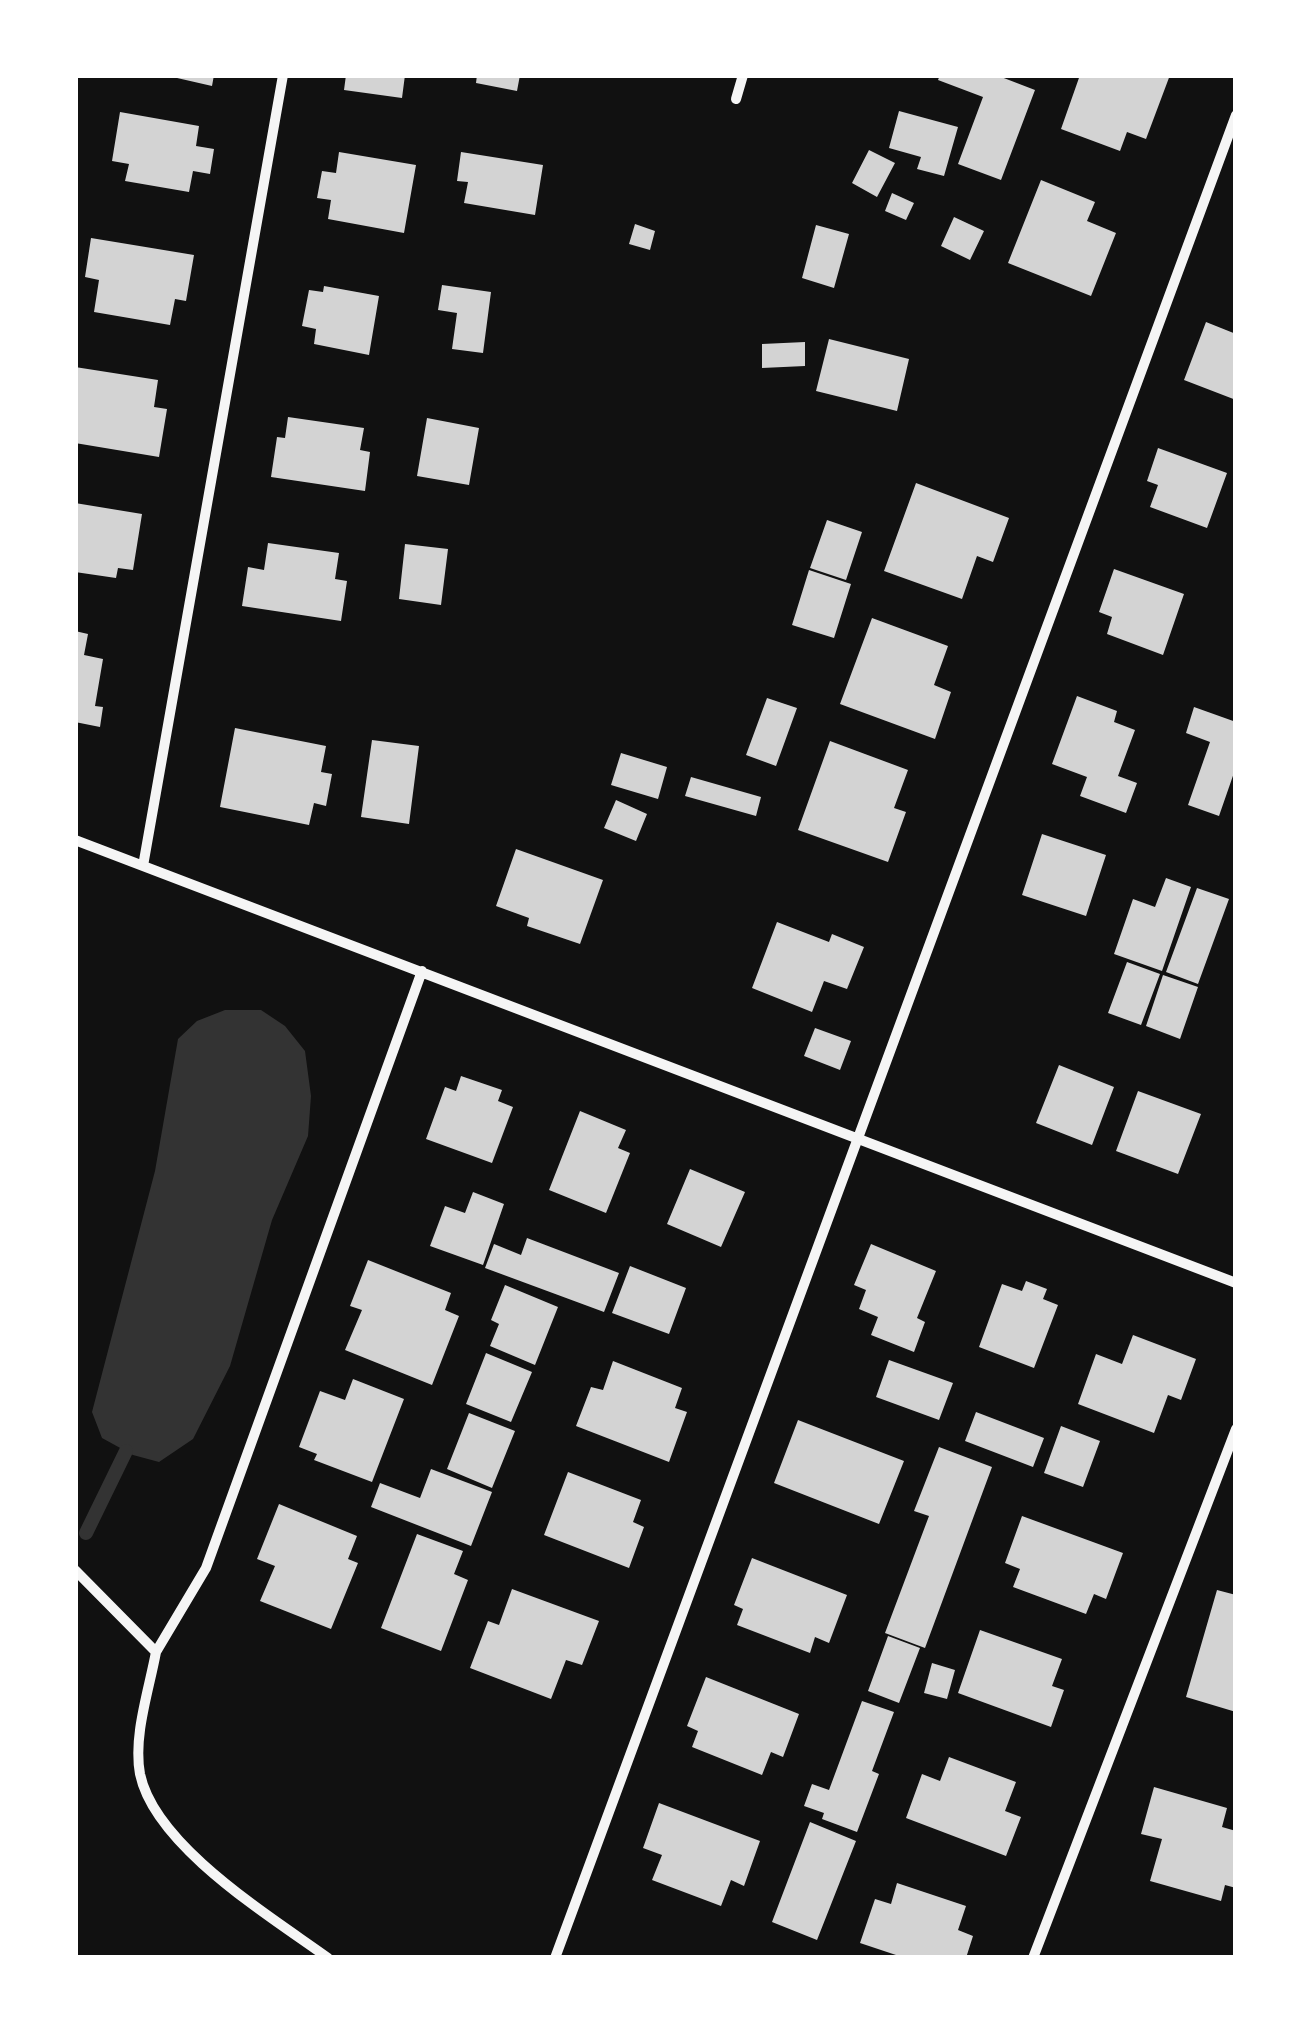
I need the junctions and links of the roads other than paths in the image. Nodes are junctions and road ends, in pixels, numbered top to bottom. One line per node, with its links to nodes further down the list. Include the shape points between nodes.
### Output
1 (283, 75): 6 (street)
2 (743, 75): 3 (street)
3 (736, 99)
4 (1236, 115): 8 (street)
5 (75, 840): 6 (street)
6 (143, 866): 7 (street)
7 (422, 971): 8 (street); 12 (street, via 206,1568)
8 (858, 1136): 9 (street); 14 (street)
9 (1236, 1283)
10 (1236, 1429): 15 (street)
11 (75, 1570): 12 (street)
12 (156, 1652): 13 (street, via 139,1770 150,1804 180,1841)
13 (328, 1958)
14 (555, 1958)
15 (1032, 1958)

